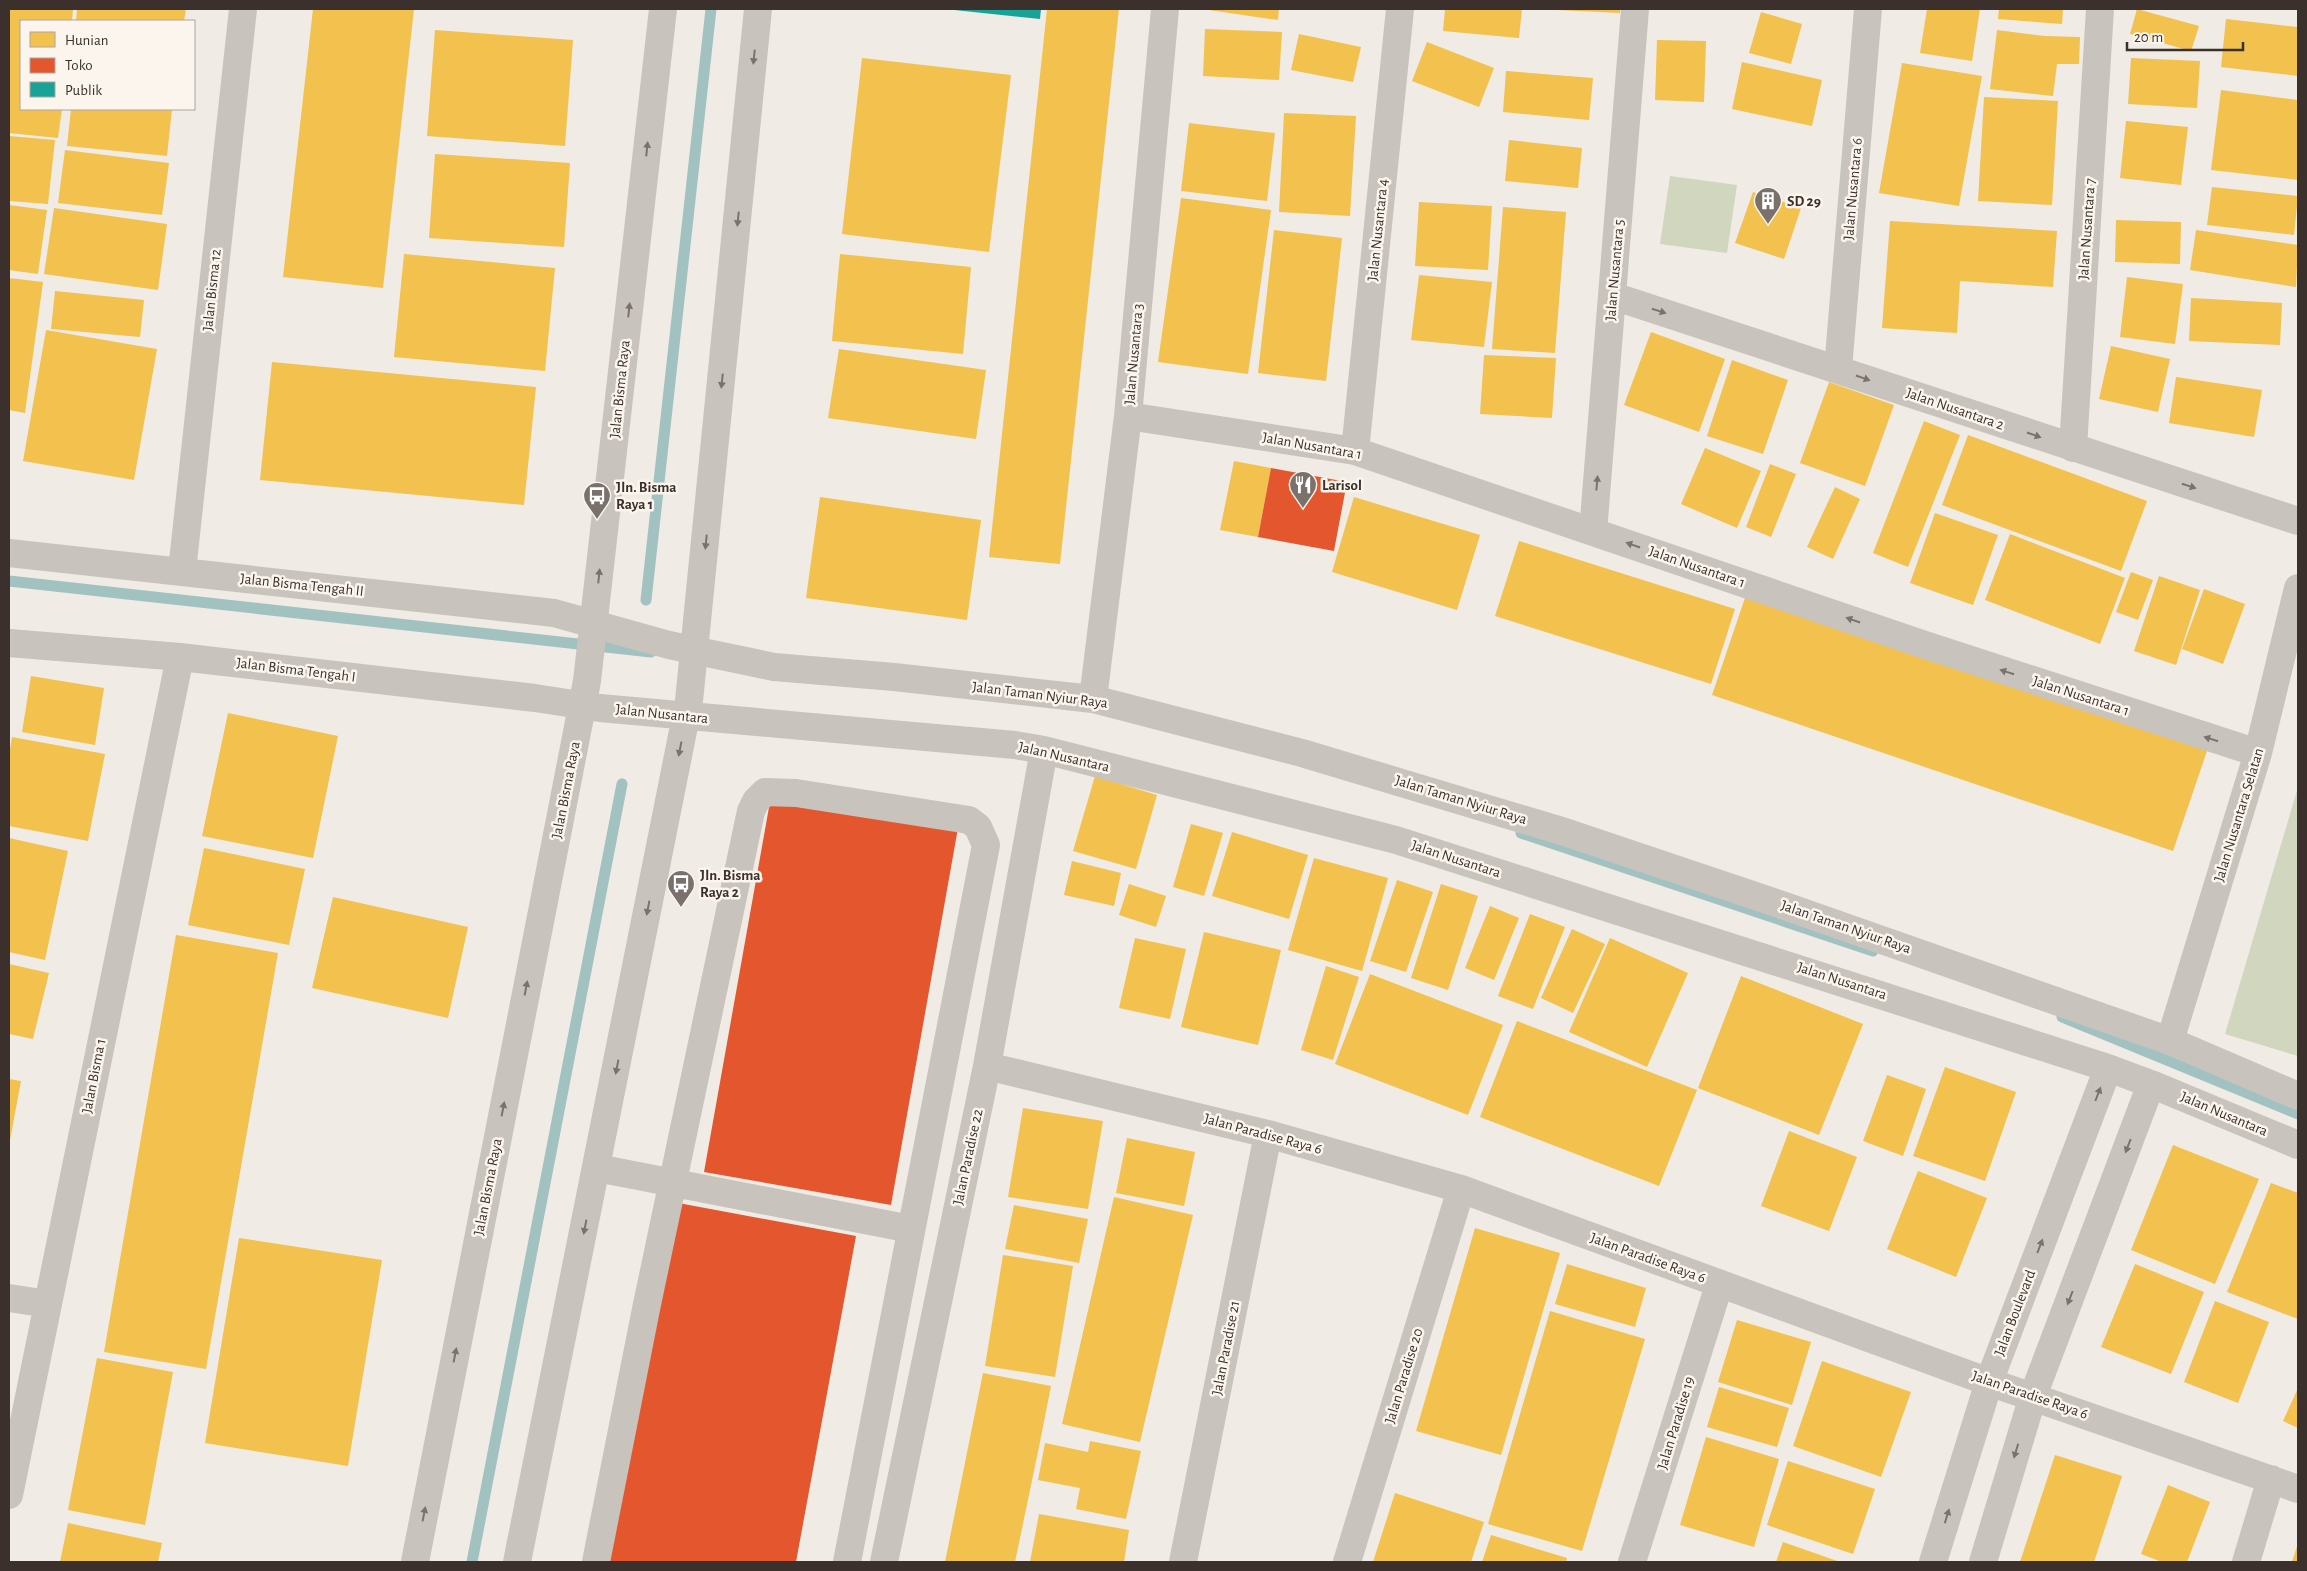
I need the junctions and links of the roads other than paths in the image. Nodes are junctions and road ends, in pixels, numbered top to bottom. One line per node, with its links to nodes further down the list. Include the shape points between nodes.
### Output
1 (243, 9): 17 (street, Jalan Bisma 12)
2 (663, 9): 19 (street, Jalan Bisma Raya, one-way to 2)
3 (758, 9): 21 (street, one-way to 21)
4 (1165, 9): 11 (street, Jalan Nusantara 3)
5 (1400, 9): 13 (street, Jalan Nusantara 4)
6 (1636, 9): 9 (street, Jalan Nusantara 5)
7 (1868, 9): 10 (street, Jalan Nusantara 6)
8 (2100, 9): 12 (street, Jalan Nusantara 7)
9 (1613, 296): 10 (street, Jalan Nusantara 2, one-way to 10); 15 (street, Jalan Nusantara 5, one-way to 9)
10 (1838, 369): 12 (street, Jalan Nusantara 2, one-way to 12)
11 (1128, 416): 13 (street, Jalan Nusantara 1); 24 (street, Jalan Nusantara 3)
12 (2073, 448): 14 (street, Jalan Nusantara 2, one-way to 14)
13 (1355, 451): 15 (street, Jalan Nusantara 1)
14 (2298, 521)
15 (1593, 532): 27 (street, Jalan Nusantara 1, one-way to 15, via 1925,645)
16 (9, 553): 17 (street, Jalan Bisma Tengah II)
17 (182, 571): 19 (street, Jalan Bisma Tengah II, via 554,613)
18 (2298, 588): 27 (street, Jalan Nusantara Selatan)
19 (592, 633): 21 (street, Jalan Taman Nyiur Raya); 23 (street, Jalan Bisma Raya)
20 (9, 643): 22 (street, Jalan Bisma Tengah I)
21 (695, 653): 24 (street, Jalan Taman Nyiur Raya, via 774,667); 25 (street)
22 (180, 657): 23 (street, Jalan Bisma Tengah I); 41 (street, Jalan Bisma 1)
23 (584, 693): 25 (street, Jalan Nusantara, via 670,712); 47 (street, Jalan Bisma Raya, one-way to 23)
24 (1093, 699): 28 (street, Jalan Taman Nyiur Raya, via 1302,753 1495,809 1772,901)
25 (688, 708): 26 (street, Jalan Nusantara); 35 (street, one-way to 35)
26 (1044, 750): 29 (street, Jalan Paradise 22); 30 (street, Jalan Nusantara, via 1396,840)
27 (2258, 753): 28 (street, Jalan Nusantara Selatan)
28 (2170, 1041): 32 (street, Jalan Taman Nyiur Raya)
29 (987, 1066): 33 (street, Jalan Paradise Raya 6); 51 (street, Jalan Paradise 22)
30 (2108, 1068): 31 (street, Jalan Nusantara); 42 (street, Jalan Boulevard, one-way to 30)
31 (2151, 1084): 34 (street, Jalan Nusantara); 43 (street, one-way to 43)
32 (2298, 1096)
33 (1268, 1134): 37 (street, Jalan Paradise Raya 6); 52 (street, Jalan Paradise 21)
34 (2298, 1145)
35 (596, 1168): 36 (street); 48 (street, one-way to 48)
36 (674, 1183): 38 (street); 38 (street, via 751,811 756,801 765,792 796,792 945,815 969,820 978,827 986,845); 49 (street)
37 (1461, 1189): 39 (street, Jalan Paradise Raya 6); 53 (street, Jalan Paradise 20)
38 (911, 1229): 50 (street)
39 (1720, 1285): 42 (street, Jalan Paradise Raya 6); 54 (street, Jalan Paradise 19)
40 (9, 1298): 41 (street)
41 (48, 1304): 46 (street, Jalan Bisma 1)
42 (1989, 1382): 43 (street, Jalan Paradise Raya 6); 55 (street, Jalan Boulevard, one-way to 42)
43 (2033, 1396): 44 (street, Jalan Paradise Raya 6); 56 (street, one-way to 56)
44 (2271, 1479): 45 (street, Jalan Paradise Raya 6); 57 (street)
45 (2298, 1489)
46 (9, 1494)
47 (415, 1562)
48 (517, 1562)
49 (596, 1562)
50 (847, 1562)
51 (884, 1562)
52 (1183, 1562)
53 (1347, 1562)
54 (1632, 1562)
55 (1933, 1562)
56 (1982, 1562)
57 (2246, 1562)

